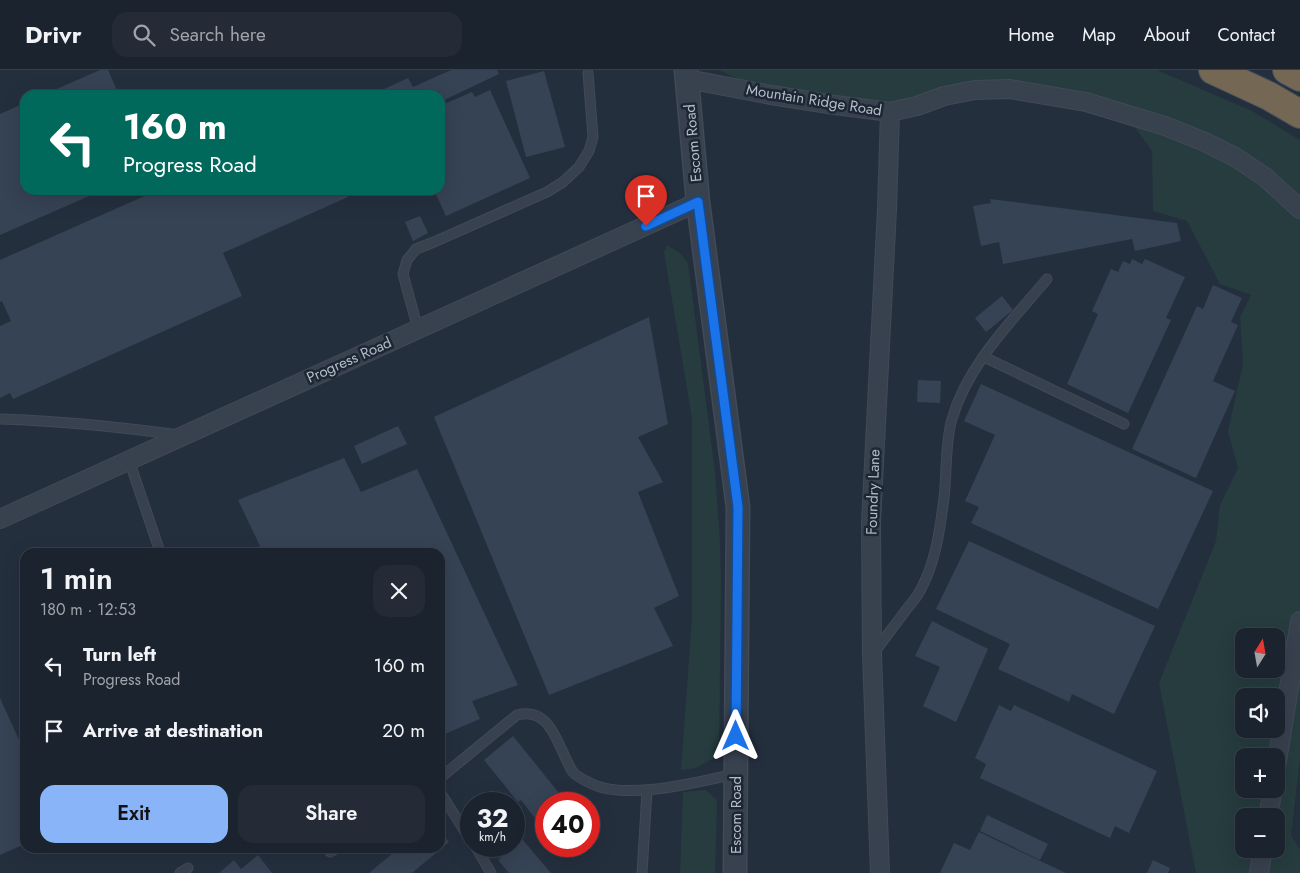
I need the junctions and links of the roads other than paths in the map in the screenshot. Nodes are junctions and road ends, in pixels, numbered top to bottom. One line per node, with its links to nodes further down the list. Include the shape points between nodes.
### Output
1 (1213, 70): 7 (highway)
2 (1286, 70): 5 (highway)
3 (588, 73): 11 (lane, via 593,137 579,167 547,192 416,249 408,260 403,274)
4 (686, 74): 6 (street, Mountain Ridge Road, via 771,95); 8 (street, Escom Road)
5 (1300, 77)
6 (890, 112): 9 (street, Mountain Ridge Road, via 975,90 1010,89 1086,102 1165,126 1235,157 1265,177); 20 (street, Foundry Lane, via 871,522)
7 (1300, 114)
8 (698, 202): 11 (street, Progress Road); 23 (street, Escom Road, via 738,507)
9 (1300, 209)
10 (1047, 279): 12 (lane)
11 (418, 329): 15 (street, Progress Road)
12 (984, 357): 14 (lane); 20 (lane, via 974,371 952,420 939,535 931,567 921,590)
13 (0, 419): 15 (lane, via 115,427)
14 (1124, 424)
15 (183, 436): 16 (street, Progress Road)
16 (129, 460): 17 (street, Progress Road); 18 (lane)
17 (0, 519)
18 (159, 548)
19 (1300, 620): 21 (street)
20 (872, 655): 32 (street, Foundry Lane)
21 (1279, 748)
22 (445, 774): 24 (lane, via 517,715 532,713 550,726 572,771 590,783 610,790)
23 (736, 774): 24 (lane); 31 (street, Escom Road)
24 (647, 791): 30 (lane)
25 (445, 800): 26 (lane)
26 (460, 824)
27 (481, 857): 29 (lane)
28 (1262, 858): 33 (street)
29 (492, 873)
30 (642, 873)
31 (735, 873)
32 (880, 873)
33 (1259, 873)

